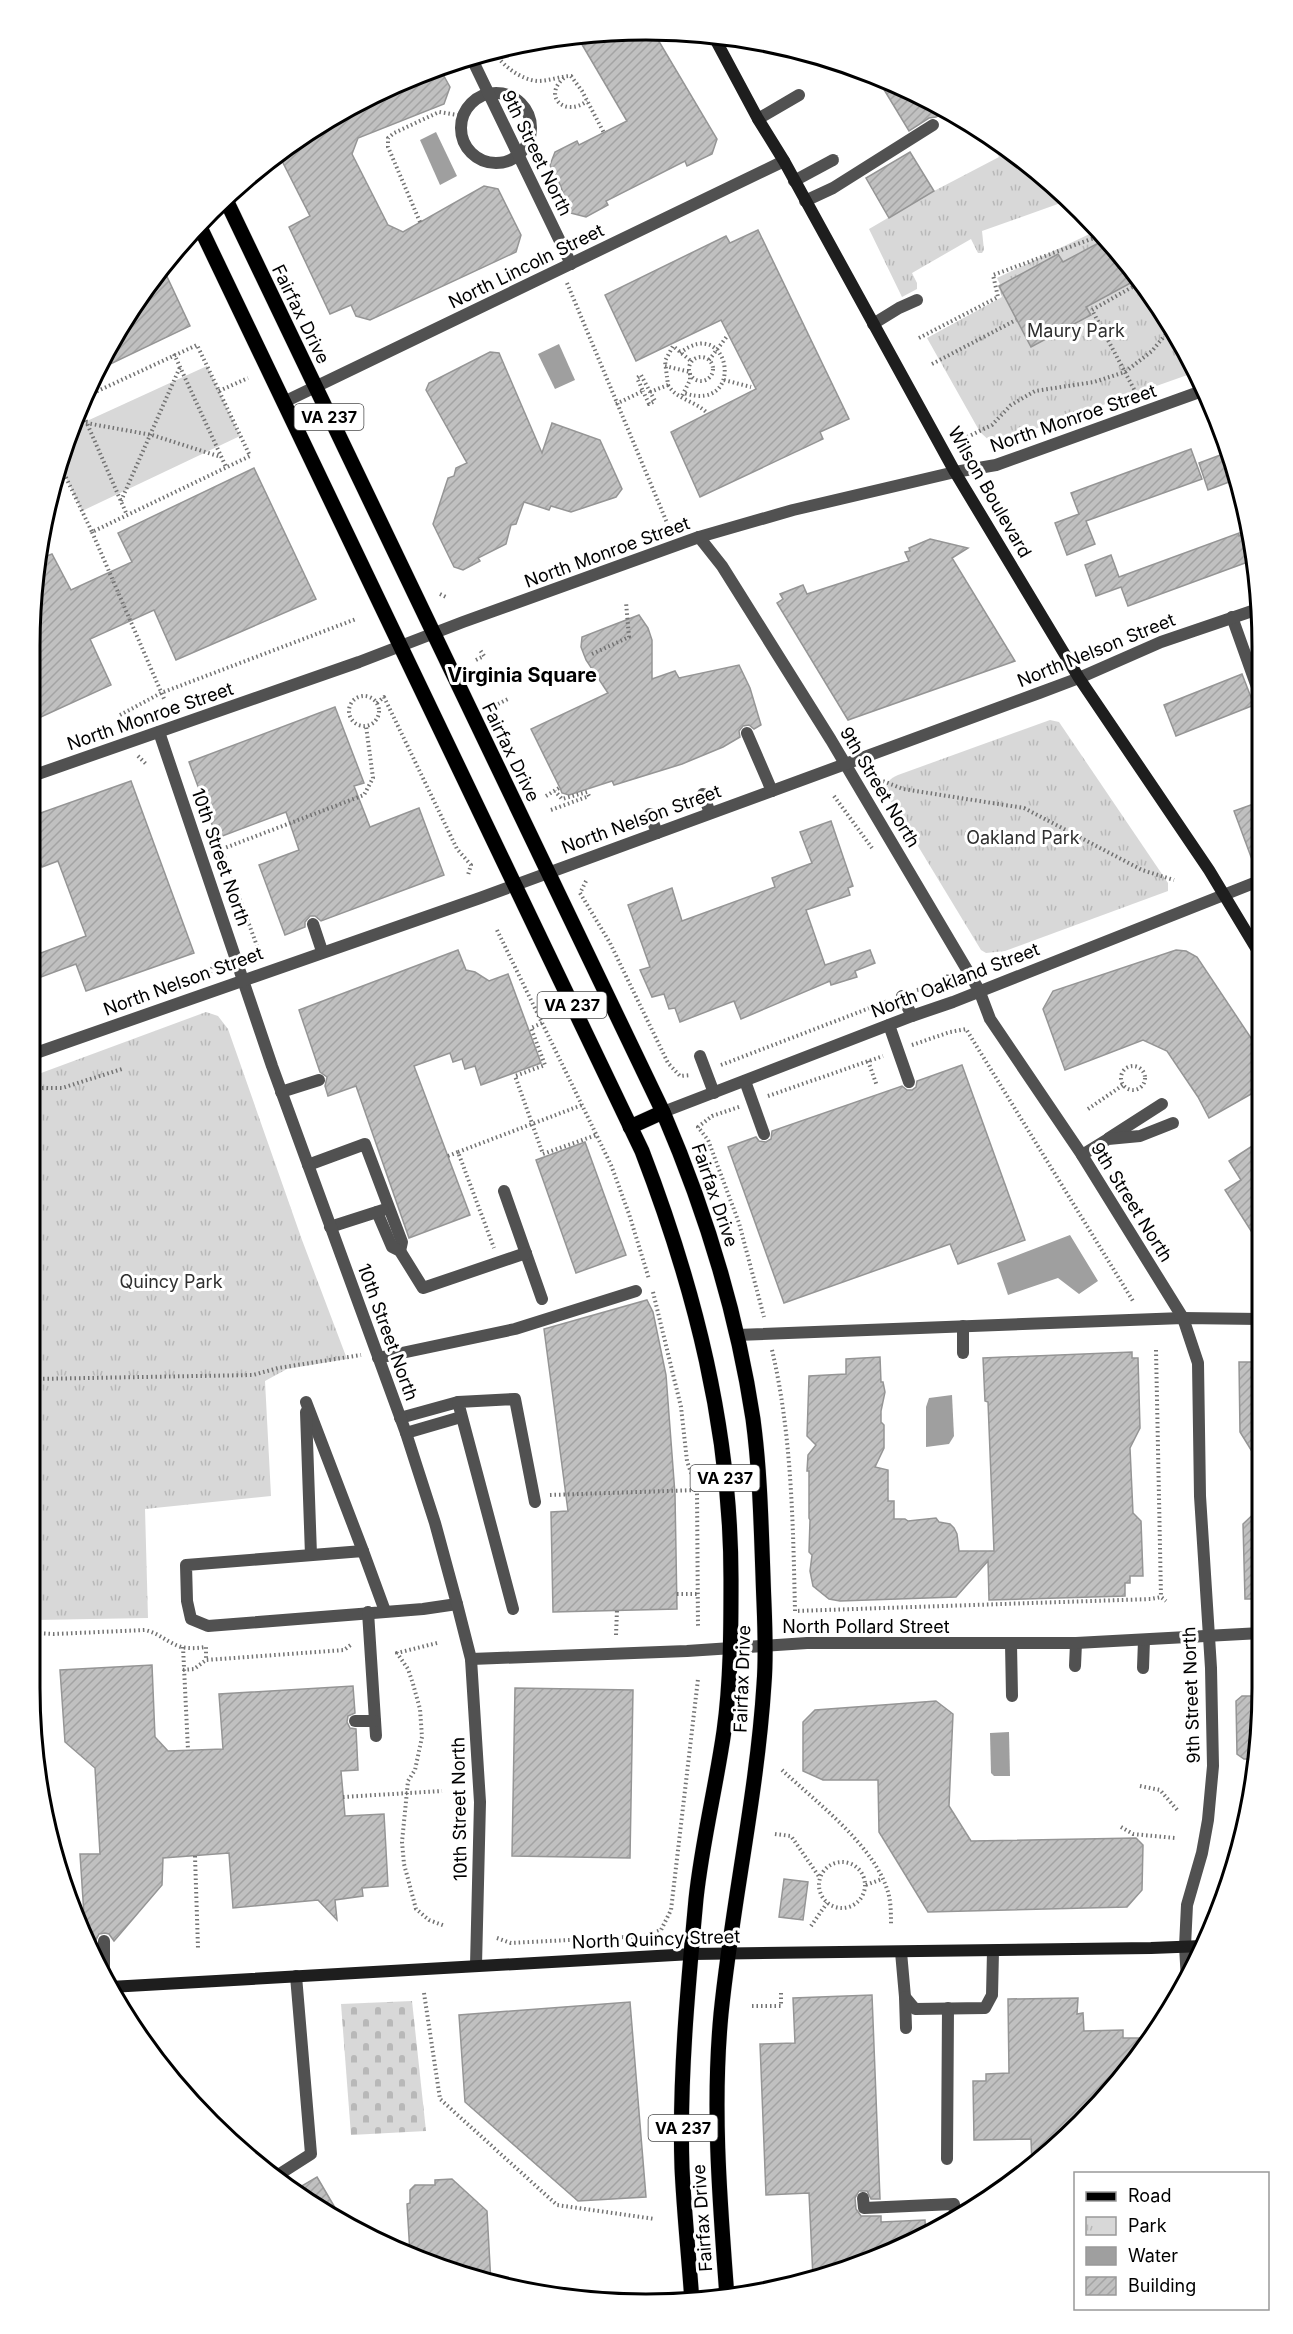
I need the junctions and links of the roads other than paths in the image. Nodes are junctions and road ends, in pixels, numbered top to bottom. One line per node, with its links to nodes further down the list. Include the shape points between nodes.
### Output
1 (718, 45): 5 (main road, Wilson Boulevard)
2 (475, 66): 3 (street, 9th Street North)
3 (489, 94): 7 (street, 9th Street North); 7 (street, via 512,97 526,110 531,128 526,147); 7 (street, via 475,100 463,116 462,137 472,155 491,164)
4 (799, 95): 5 (street)
5 (758, 119): 9 (main road, Wilson Boulevard)
6 (933, 125): 11 (street, via 833,188)
7 (519, 155): 14 (street, 9th Street North)
8 (833, 160): 10 (street)
9 (783, 161): 10 (main road, Wilson Boulevard); 14 (street, North Lincoln Street)
10 (794, 181): 11 (main road, Wilson Boulevard)
11 (805, 201): 16 (main road, Wilson Boulevard)
12 (229, 207): 17 (main road, Fairfax Drive / VA 237)
13 (203, 234): 19 (main road, Fairfax Drive / VA 237)
14 (571, 264): 17 (street, North Lincoln Street)
15 (917, 300): 16 (street)
16 (873, 324): 20 (main road, Wilson Boulevard)
17 (314, 386): 19 (street, North Lincoln Street); 24 (main road, Fairfax Drive / VA 237)
18 (1196, 393): 20 (street, North Monroe Street, via 996,465)
19 (284, 402): 25 (main road, Fairfax Drive / VA 237)
20 (956, 472): 21 (street, North Monroe Street, via 793,510); 27 (main road, Wilson Boulevard)
21 (699, 537): 24 (street, North Monroe Street); 30 (street, 9th Street North, via 722,566)
22 (1251, 611): 23 (street, North Nelson Street)
23 (1232, 617): 26 (street); 27 (street, North Nelson Street, via 1161,642)
24 (432, 633): 25 (street, North Monroe Street); 37 (main road, Fairfax Drive / VA 237)
25 (399, 646): 28 (street, North Monroe Street); 38 (main road, Fairfax Drive / VA 237)
26 (1252, 673)
27 (1079, 678): 30 (street, North Nelson Street); 40 (main road, Wilson Boulevard)
28 (159, 732): 31 (street, North Monroe Street); 44 (street, 10th Street North)
29 (747, 733): 32 (street)
30 (846, 764): 32 (street, North Nelson Street); 45 (street, 9th Street North)
31 (40, 773)
32 (772, 791): 34 (street, North Nelson Street)
33 (703, 794): 34 (street)
34 (710, 813): 36 (street, North Nelson Street)
35 (650, 814): 36 (street)
36 (657, 832): 37 (street, North Nelson Street)
37 (547, 871): 38 (street, North Nelson Street); 57 (main road, Fairfax Drive / VA 237)
38 (515, 883): 43 (street, North Nelson Street); 59 (main road, Fairfax Drive / VA 237)
39 (1252, 884): 40 (street, North Oakland Street)
40 (1223, 896): 42 (main road, Wilson Boulevard); 45 (street, North Oakland Street)
41 (313, 924): 43 (street)
42 (1252, 942)
43 (322, 951): 44 (street, North Nelson Street)
44 (243, 979): 49 (street, North Nelson Street); 54 (street, 10th Street North)
45 (979, 990): 47 (street, North Oakland Street); 62 (street, 9th Street North, via 990,1019)
46 (902, 996): 47 (street)
47 (912, 1016): 48 (street, North Oakland Street)
48 (889, 1025): 52 (street, North Oakland Street); 53 (street)
49 (40, 1052)
50 (700, 1056): 55 (street)
51 (319, 1080): 54 (street)
52 (745, 1081): 55 (street, North Oakland Street); 60 (street)
53 (909, 1082)
54 (281, 1092): 63 (street, 10th Street North)
55 (714, 1093): 57 (street, North Oakland Street)
56 (1162, 1104): 61 (street)
57 (663, 1112): 59 (main road); 73 (main road, Fairfax Drive / VA 237, via 715,1251)
58 (1173, 1122): 61 (street, via 1140,1136)
59 (630, 1127): 93 (main road, Fairfax Drive / VA 237, via 684,1272 714,1398 728,1500)
60 (764, 1134)
61 (1108, 1139): 62 (street)
62 (1082, 1155): 70 (street, 9th Street North)
63 (308, 1165): 65 (street, via 365,1144); 66 (street, 10th Street North)
64 (504, 1191): 67 (street)
65 (383, 1210): 66 (street); 67 (street, via 392,1247 400,1251 423,1288)
66 (330, 1227): 75 (street, 10th Street North)
67 (525, 1253): 69 (street)
68 (636, 1291): 75 (street, via 514,1329)
69 (542, 1299)
70 (1183, 1318): 71 (street); 72 (street); 88 (street, 9th Street North, via 1197,1363)
71 (1252, 1319)
72 (963, 1326): 73 (street); 74 (street)
73 (737, 1335): 91 (main road, Fairfax Drive / VA 237, via 753,1420)
74 (963, 1353)
75 (377, 1355): 78 (street, 10th Street North)
76 (458, 1402): 77 (street); 78 (street); 80 (street, via 515,1399)
77 (461, 1417): 79 (street); 84 (street)
78 (400, 1418): 79 (street, 10th Street North)
79 (405, 1434): 83 (street, 10th Street North)
80 (535, 1499)
81 (363, 1551): 82 (street); 82 (street, via 306,1402); 85 (street)
82 (311, 1555): 86 (street, via 186,1565 191,1618 208,1626)
83 (457, 1604): 85 (street); 94 (street, 10th Street North)
84 (513, 1609)
85 (385, 1611): 86 (street)
86 (368, 1612): 99 (street)
87 (1252, 1634): 88 (street, North Pollard Street)
88 (1208, 1636): 89 (street, North Pollard Street); 102 (street, 9th Street North, via 1213,1766 1204,1842 1187,1905)
89 (1144, 1640): 90 (street, North Pollard Street); 96 (street)
90 (1076, 1643): 92 (street, North Pollard Street); 95 (street)
91 (765, 1644): 92 (street, North Pollard Street); 93 (street, North Pollard Street); 107 (main road, Fairfax Drive / VA 237, via 760,1730)
92 (1011, 1644): 97 (street)
93 (730, 1647): 94 (street, North Pollard Street); 106 (main road, Fairfax Drive / VA 237, via 724,1730 704,1842)
94 (471, 1659): 110 (street, 10th Street North, via 480,1802)
95 (1076, 1666)
96 (1143, 1668)
97 (1012, 1696)
98 (355, 1721): 99 (street)
99 (375, 1721): 100 (street)
100 (376, 1736)
101 (104, 1941): 108 (street)
102 (1185, 1946): 103 (main road, North Quincy Street); 104 (main road, North Quincy Street); 109 (street, 9th Street North)
103 (1194, 1946)
104 (993, 1951): 105 (main road, North Quincy Street); 114 (street, via 992,1995 985,2008)
105 (901, 1952): 107 (main road, North Quincy Street); 113 (street)
106 (692, 1954): 107 (main road, North Quincy Street); 110 (main road, North Quincy Street); 121 (main road, Fairfax Drive / VA 237, via 682,2165)
107 (730, 1954): 120 (main road, Fairfax Drive / VA 237, via 721,2014 717,2110 717,2170)
108 (104, 1958)
109 (1186, 1963)
110 (477, 1965): 111 (main road, North Quincy Street)
111 (296, 1976): 112 (main road, North Quincy Street); 117 (street, via 311,2154)
112 (120, 1986)
113 (904, 1997): 114 (street, via 915,2009); 115 (street)
114 (948, 2008): 116 (street)
115 (906, 2028)
116 (947, 2159)
117 (283, 2172)
118 (864, 2198): 119 (street, via 864,2208 954,2204)
119 (955, 2209)
120 (727, 2288)
121 (691, 2291)

